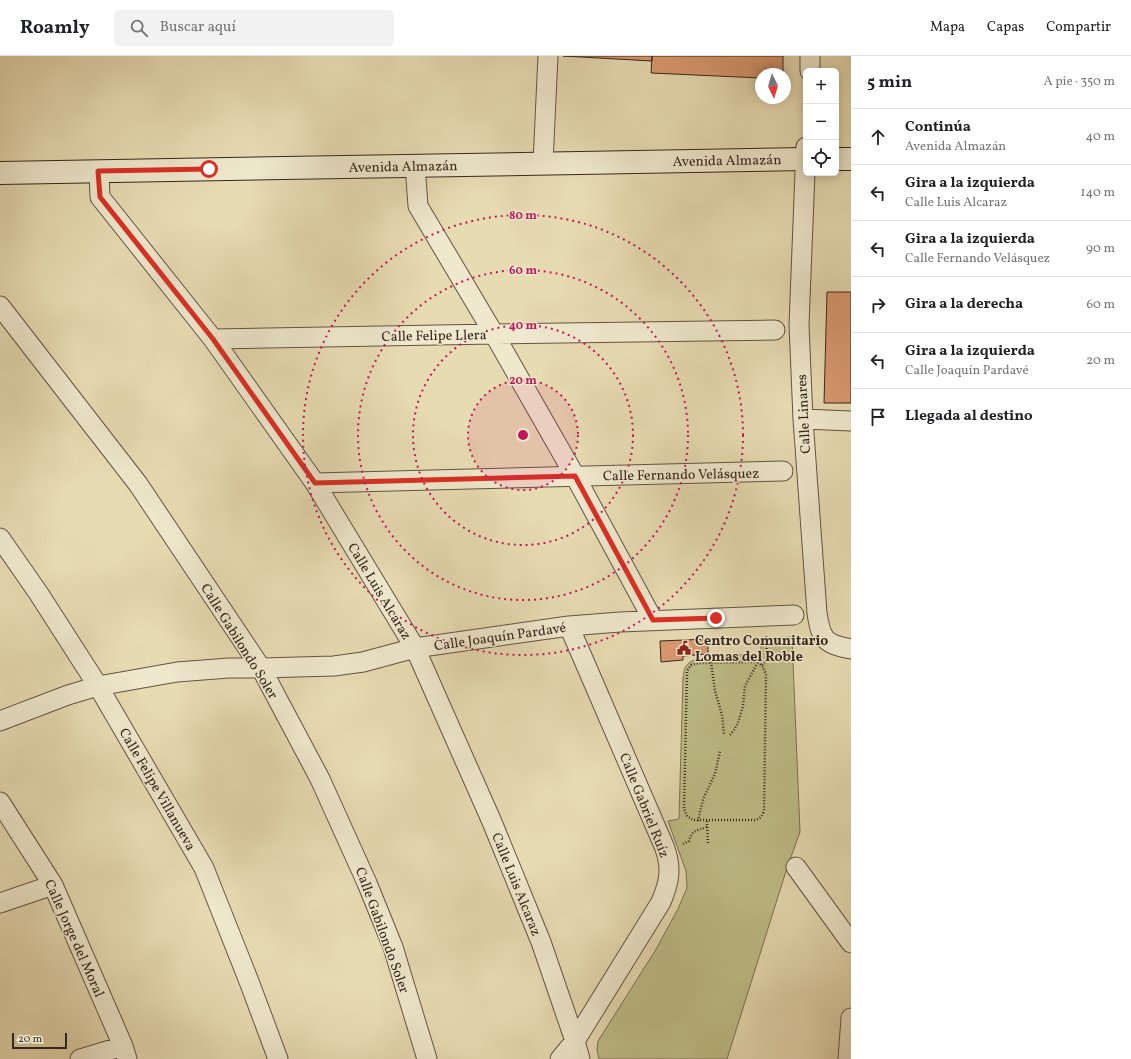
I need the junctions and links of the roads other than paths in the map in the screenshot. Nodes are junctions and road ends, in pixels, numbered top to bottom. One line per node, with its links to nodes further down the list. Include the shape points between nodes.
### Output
1 (548, 56): 7 (street)
2 (810, 56): 3 (street)
3 (810, 68)
4 (803, 155): 7 (main road, Avenida Almazán)
5 (839, 159): 6 (main road)
6 (851, 159)
7 (543, 163): 8 (main road, Avenida Almazán)
8 (415, 165): 9 (main road, Avenida Almazán); 14 (street, via 418,206)
9 (98, 171): 10 (main road, Avenida Almazán); 15 (street, Calle Luis Alcaraz, via 100,197)
10 (0, 172)
11 (805, 176): 16 (street, Calle Linares, via 799,325)
12 (0, 306): 27 (street, Calle Gabilondo Soler, via 138,484)
13 (775, 330): 14 (street, Calle Felipe Llera)
14 (494, 334): 15 (street, Calle Felipe Llera); 19 (street)
15 (213, 339): 20 (street, Calle Luis Alcaraz)
16 (803, 419): 17 (street); 26 (street, Calle Linares, via 818,621 823,637 828,642)
17 (851, 421)
18 (783, 471): 19 (street, Calle Fernando Velásquez)
19 (575, 476): 20 (street, Calle Fernando Velásquez); 23 (street)
20 (315, 483): 25 (street, Calle Luis Alcaraz)
21 (0, 538): 28 (street, Calle Felipe Villanueva)
22 (794, 615): 23 (street, Calle Joaquín Pardavé)
23 (653, 620): 24 (street, Calle Joaquín Pardavé)
24 (569, 626): 25 (street, Calle Joaquín Pardavé); 36 (street, Calle Gabriel Ruíz, via 669,857 667,888 661,902)
25 (415, 648): 27 (street, Calle Joaquín Pardavé, via 363,662 334,666); 36 (street, Calle Luis Alcaraz, via 492,822 541,942)
26 (851, 649)
27 (261, 668): 28 (street, Calle Joaquín Pardavé, via 177,672); 40 (street, Calle Gabilondo Soler, via 320,779 367,883 393,947)
28 (98, 686): 29 (street, Calle Joaquín Pardavé); 39 (street, Calle Felipe Villanueva, via 204,868)
29 (0, 721)
30 (0, 802): 32 (street, Calle Jorge del Moral)
31 (796, 867): 34 (street)
32 (53, 885): 33 (street); 37 (street, Calle Jorge del Moral)
33 (0, 903)
34 (851, 943)
35 (851, 1018): 42 (street)
36 (578, 1050): 41 (street, Calle Gabriel Ruíz)
37 (125, 1052): 38 (street)
38 (80, 1059)
39 (278, 1059)
40 (427, 1059)
41 (560, 1059)
42 (848, 1059)

